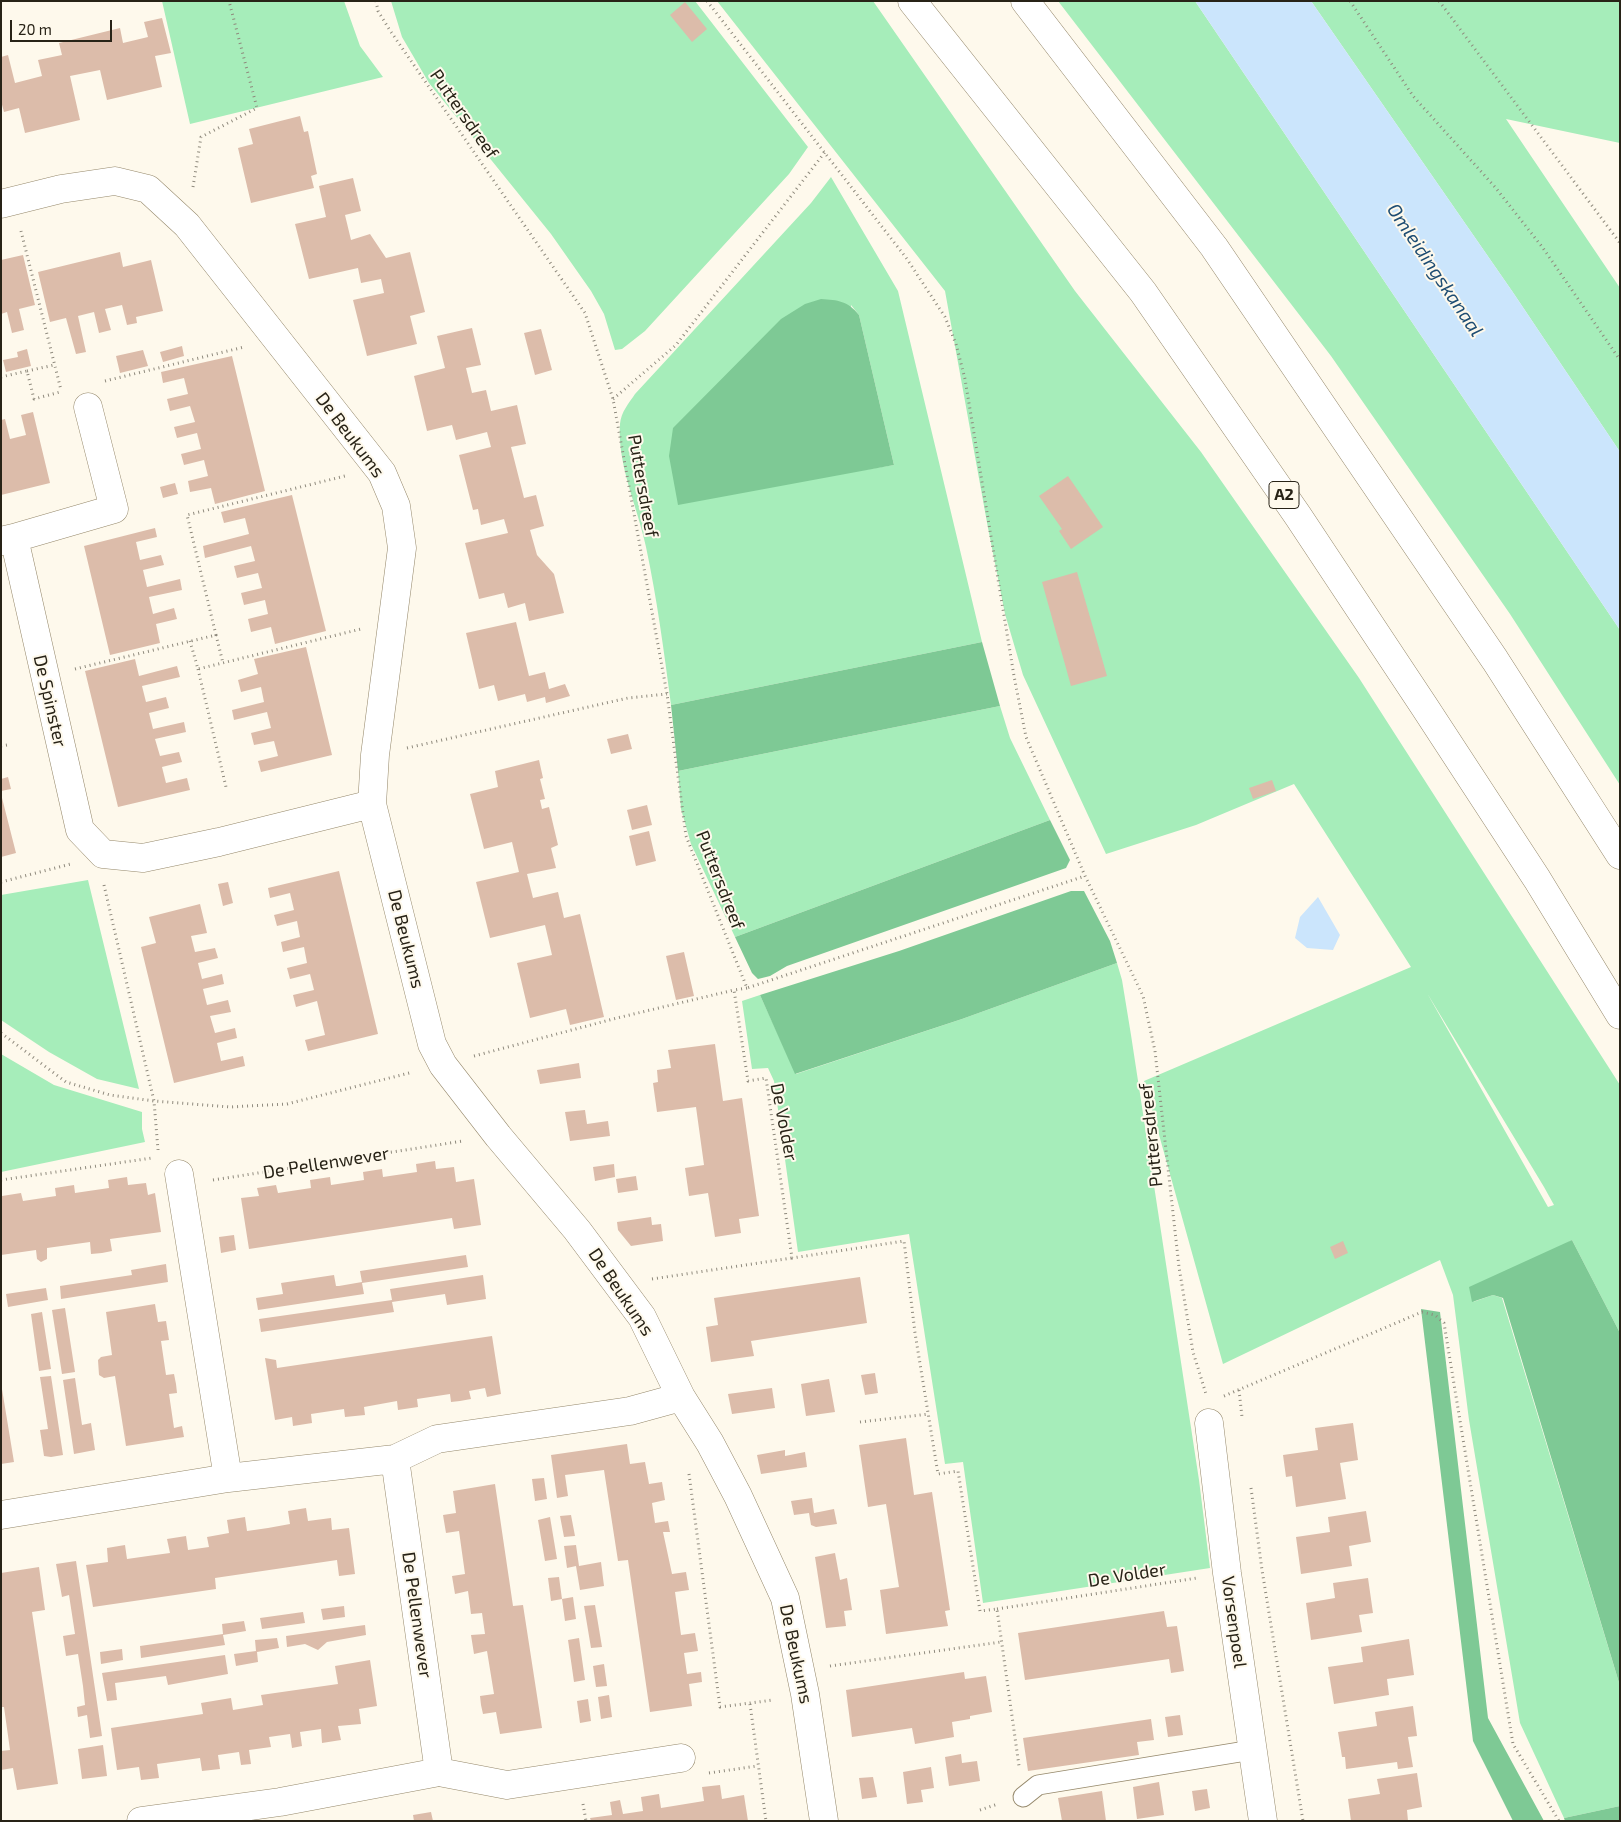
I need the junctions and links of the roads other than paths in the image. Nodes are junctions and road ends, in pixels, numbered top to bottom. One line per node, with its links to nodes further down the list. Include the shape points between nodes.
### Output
1 (912, 1): 8 (main road, A2, via 1149,300 1419,698)
2 (1025, 1): 7 (main road, via 1214,247 1495,660)
3 (7, 203): 6 (main road, De Beukums, via 61,189 114,181 148,189 187,225 379,468 396,506 402,548 375,755)
4 (78, 398): 5 (main road, De Spinster, via 114,509)
5 (8, 540): 6 (main road, De Spinster, via 45,676 80,830 103,854 142,858)
6 (372, 804): 10 (main road, De Beukums, via 432,1044 443,1065 498,1136 619,1284 642,1317)
7 (1620, 855)
8 (1620, 1015)
9 (179, 1174): 13 (main road)
10 (682, 1397): 12 (main road, via 630,1412 437,1439); 21 (main road, De Beukums, via 738,1496 785,1598)
11 (1211, 1408): 15 (main road, Vorsenpoel, via 1227,1573)
12 (395, 1459): 13 (main road); 17 (main road, De Pellenwever)
13 (228, 1478): 14 (main road)
14 (1, 1515)
15 (1252, 1750): 18 (lane, via 1038,1785); 22 (main road, Vorsenpoel)
16 (681, 1758): 17 (main road, via 507,1785)
17 (439, 1772): 19 (main road)
18 (1023, 1796)
19 (281, 1811): 20 (main road)
20 (142, 1821)
21 (824, 1821)
22 (1262, 1821)

